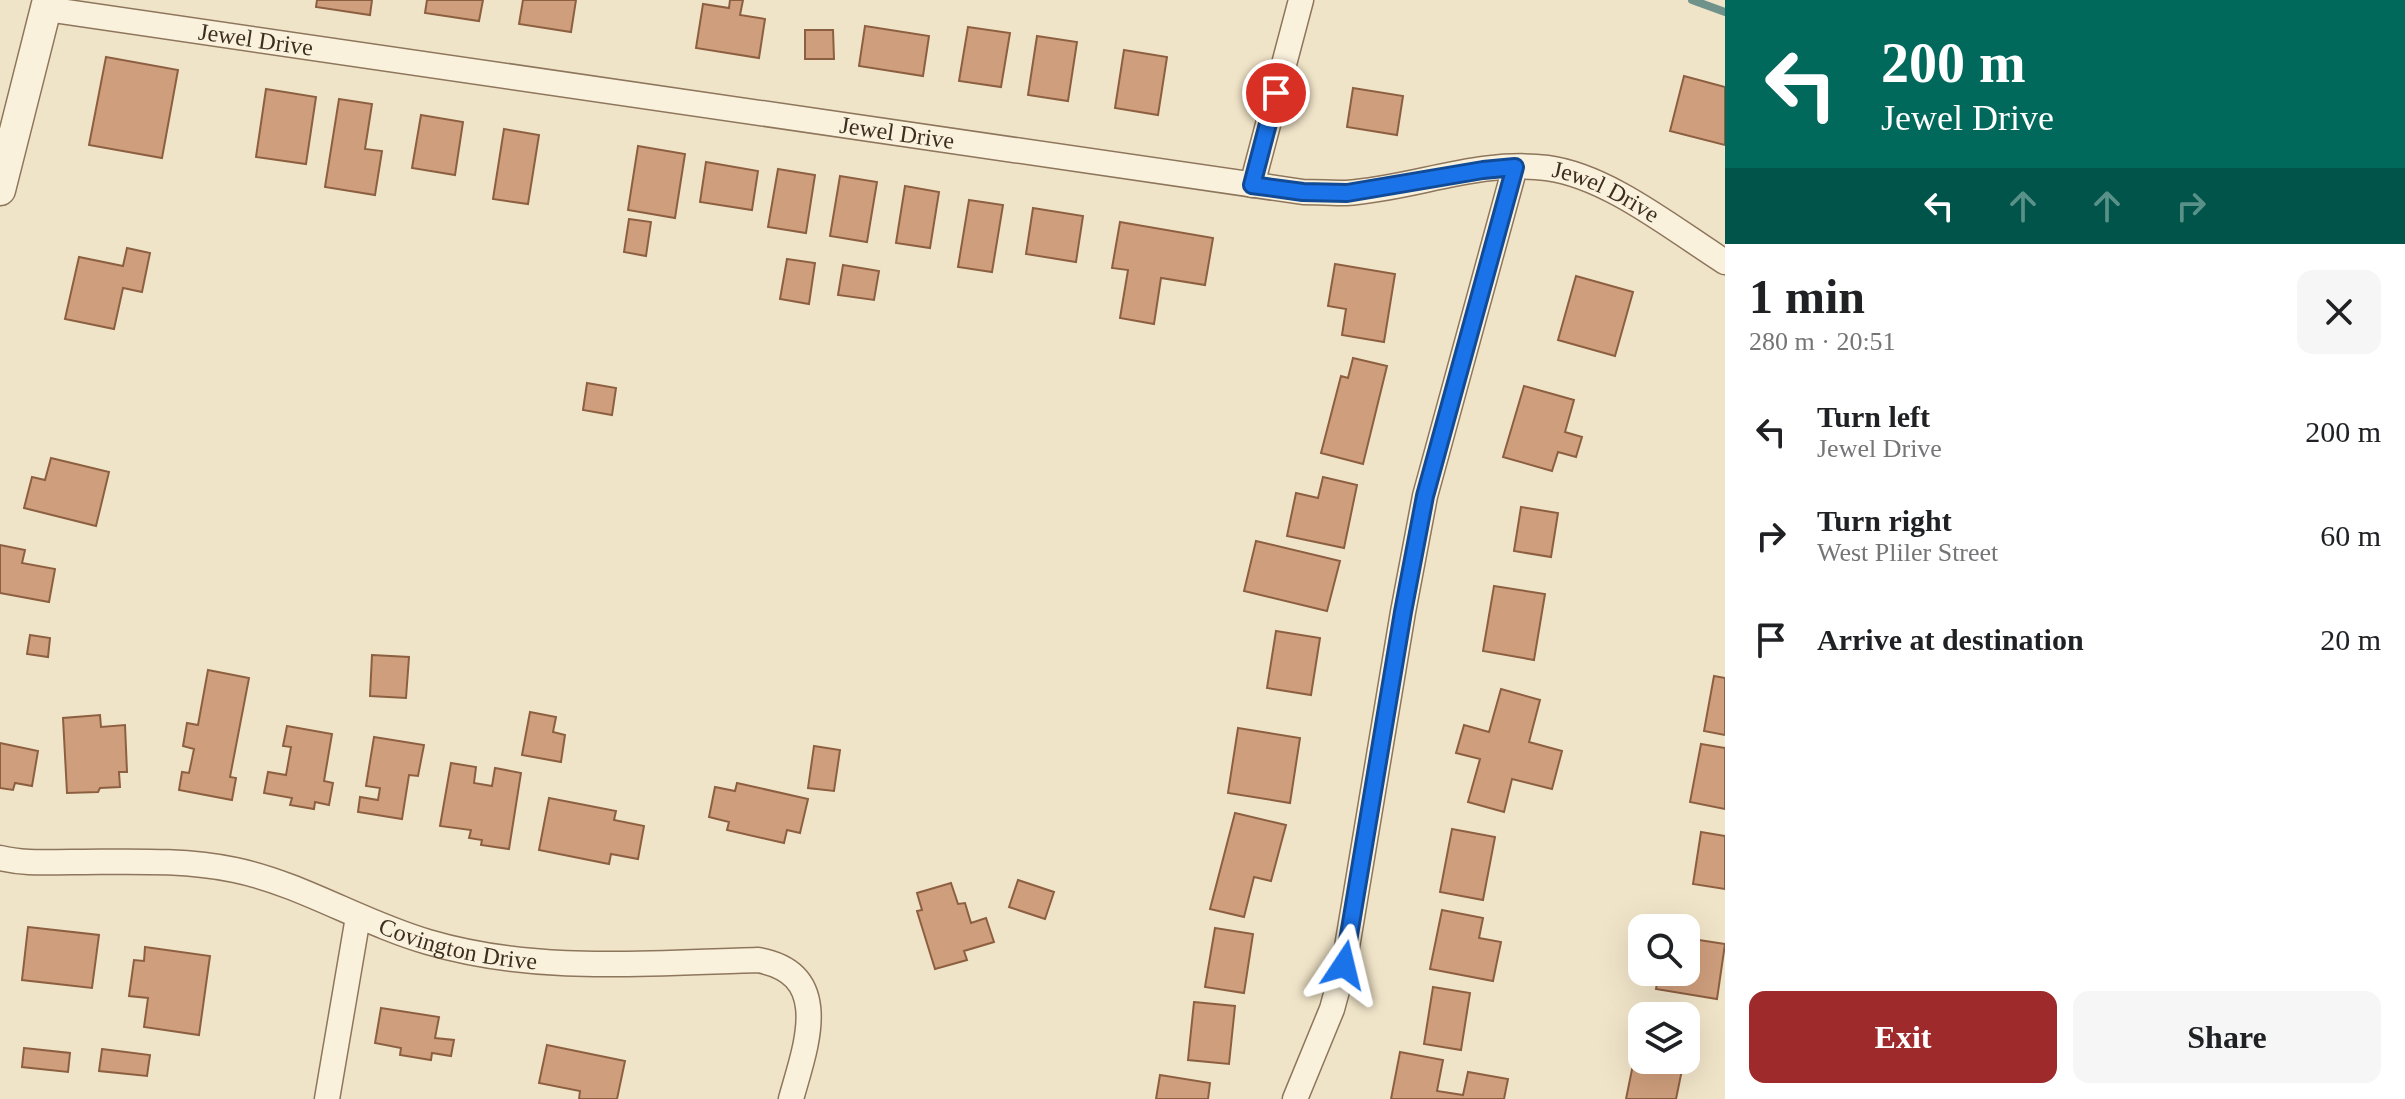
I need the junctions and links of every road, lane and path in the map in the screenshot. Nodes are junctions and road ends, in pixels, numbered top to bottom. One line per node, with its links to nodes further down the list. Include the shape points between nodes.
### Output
1 (1301, 0): 4 (street)
2 (47, 4): 4 (street, Jewel Drive); 5 (street)
3 (1515, 167): 4 (street, Jewel Drive, via 1347,193); 6 (street, Jewel Drive, via 1548,168 1587,179); 11 (street, via 1425,496 1344,965)
4 (1252, 185)
5 (0, 190)
6 (1725, 262)
7 (0, 858): 8 (street, Covington Drive, via 178,863 234,870 289,886)
8 (358, 917): 9 (street); 10 (street, Covington Drive, via 428,942 531,962 774,963 800,985 810,1014)
9 (327, 1099)
10 (791, 1099)
11 (1295, 1099)

